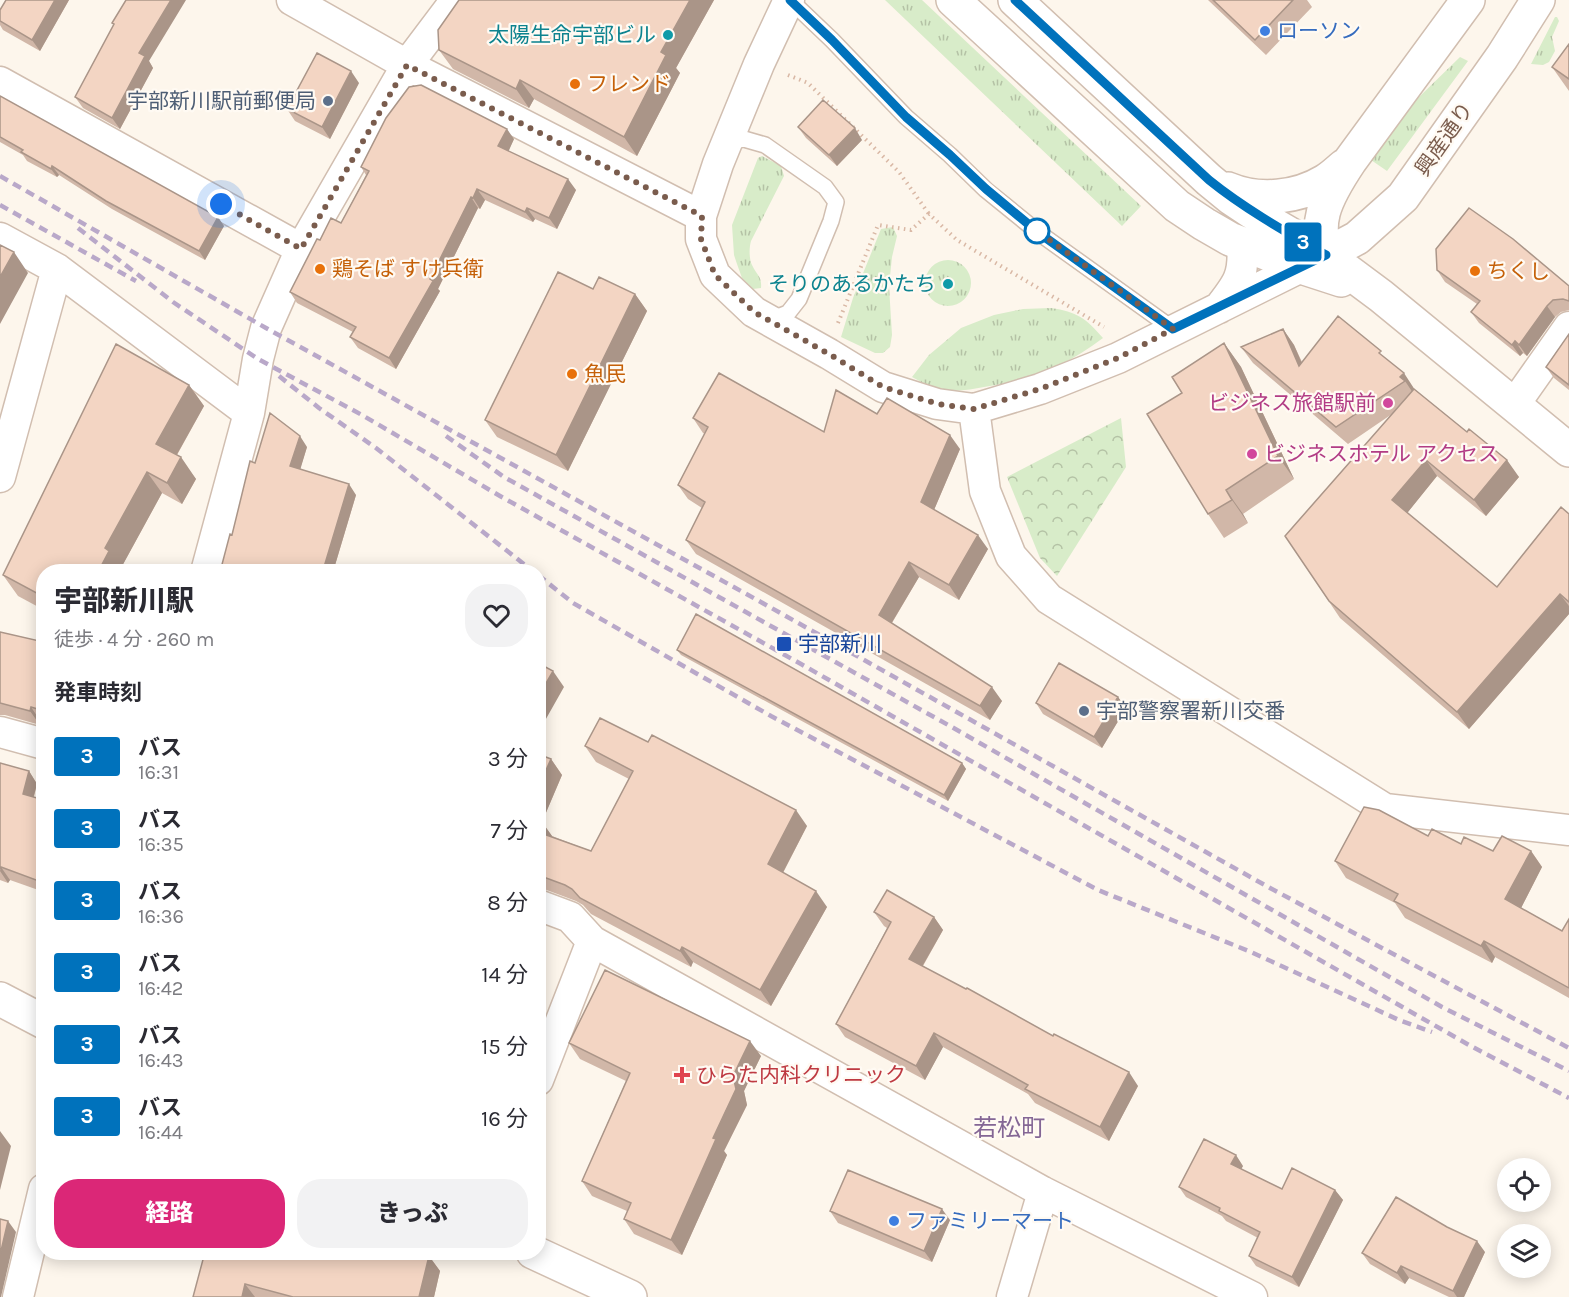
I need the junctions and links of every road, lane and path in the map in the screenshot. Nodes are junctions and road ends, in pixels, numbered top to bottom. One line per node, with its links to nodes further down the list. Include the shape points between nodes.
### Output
1 (292, 0): 8 (street)
2 (456, 0): 8 (street)
3 (789, 0): 11 (street); 28 (lane, via 906,117 986,189 1039,233)
4 (953, 0): 18 (street, via 1177,206)
5 (1015, 0): 13 (street)
6 (1468, 0): 12 (street)
7 (1538, 0): 14 (street, 興産通り)
8 (407, 65): 16 (street); 19 (street)
9 (778, 71): 15 (path, via 808,83 899,172)
10 (0, 82): 19 (street)
11 (727, 142): 16 (street); 24 (lane, via 744,139 765,145 825,187 836,201 799,299 788,313)
12 (1350, 160): 13 (street, via 1328,180 1283,195 1237,192); 20 (street, via 1328,199)
13 (1206, 178): 18 (street, via 1227,205); 20 (street)
14 (1403, 197): 20 (street, 興産通り, via 1357,238); 22 (street, via 1384,225 1374,251 1374,279)
15 (929, 214): 25 (path, via 911,230 878,225); 27 (path, via 957,240)
16 (702, 216): 24 (street, via 701,239 715,275 754,312)
17 (0, 238): 21 (street)
18 (1242, 243): 20 (street); 23 (street, via 1242,270)
19 (301, 249): 31 (street, via 266,328)
20 (1313, 261): 22 (street); 22 (street, via 1345,281); 23 (street)
21 (57, 269): 31 (street); 33 (street)
22 (1382, 296): 29 (street)
23 (1219, 308): 28 (street)
24 (770, 320): 30 (street, via 883,387 938,404)
25 (836, 327)
26 (1569, 327): 29 (street)
27 (1108, 329)
28 (1173, 329): 30 (street, via 1118,358 1040,389)
29 (1514, 405): 32 (street)
30 (974, 409): 37 (street, via 985,491 1011,556 1049,599 1385,809)
31 (249, 413): 34 (street)
32 (1569, 450)
33 (0, 477)
34 (208, 564)
35 (0, 732): 36 (street)
36 (36, 742)
37 (1569, 830)
38 (546, 908): 39 (street, via 570,917)
39 (592, 941): 42 (street); 43 (street)
40 (0, 999): 41 (street)
41 (36, 1018)
42 (546, 1059)
43 (1043, 1191): 48 (street); 49 (street)
44 (36, 1222): 46 (street)
45 (546, 1258): 47 (street)
46 (18, 1297)
47 (630, 1297)
48 (1012, 1297)
49 (1252, 1297)

